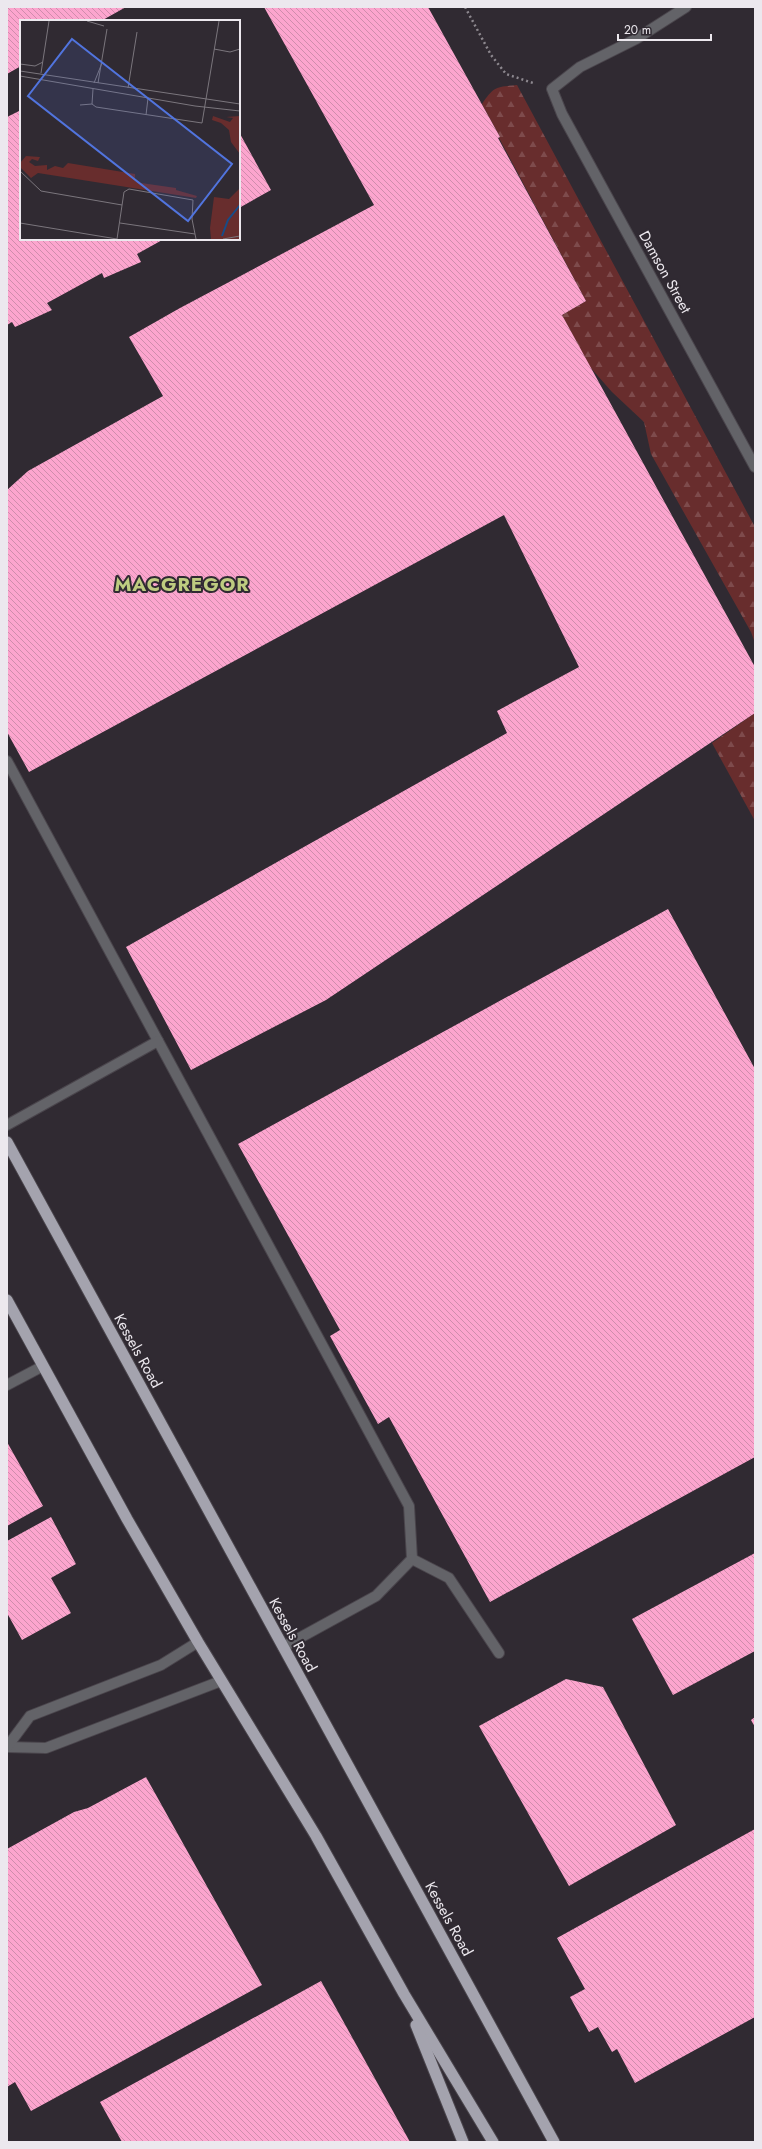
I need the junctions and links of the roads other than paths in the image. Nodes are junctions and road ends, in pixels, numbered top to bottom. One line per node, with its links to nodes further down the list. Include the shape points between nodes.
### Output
1 (686, 7): 2 (street, Damson Street, via 636,39 580,67 552,89 562,114)
2 (755, 467)
3 (7, 761): 4 (street)
4 (158, 1041): 5 (street); 10 (street, via 409,1506)
5 (7, 1125)
6 (7, 1142): 12 (highway, Kessels Road)
7 (7, 1300): 8 (highway)
8 (43, 1366): 9 (street); 11 (highway)
9 (7, 1386)
10 (412, 1559): 12 (street, via 376,1596); 13 (street, via 449,1578)
11 (198, 1642): 14 (highway); 15 (street, via 161,1664 30,1716)
12 (283, 1647): 19 (highway, Kessels Road)
13 (499, 1653)
14 (221, 1681): 15 (street, via 46,1748); 16 (highway, via 316,1836)
15 (7, 1747)
16 (404, 1994): 17 (highway); 18 (highway)
17 (463, 2142)
18 (493, 2142)
19 (554, 2142)

